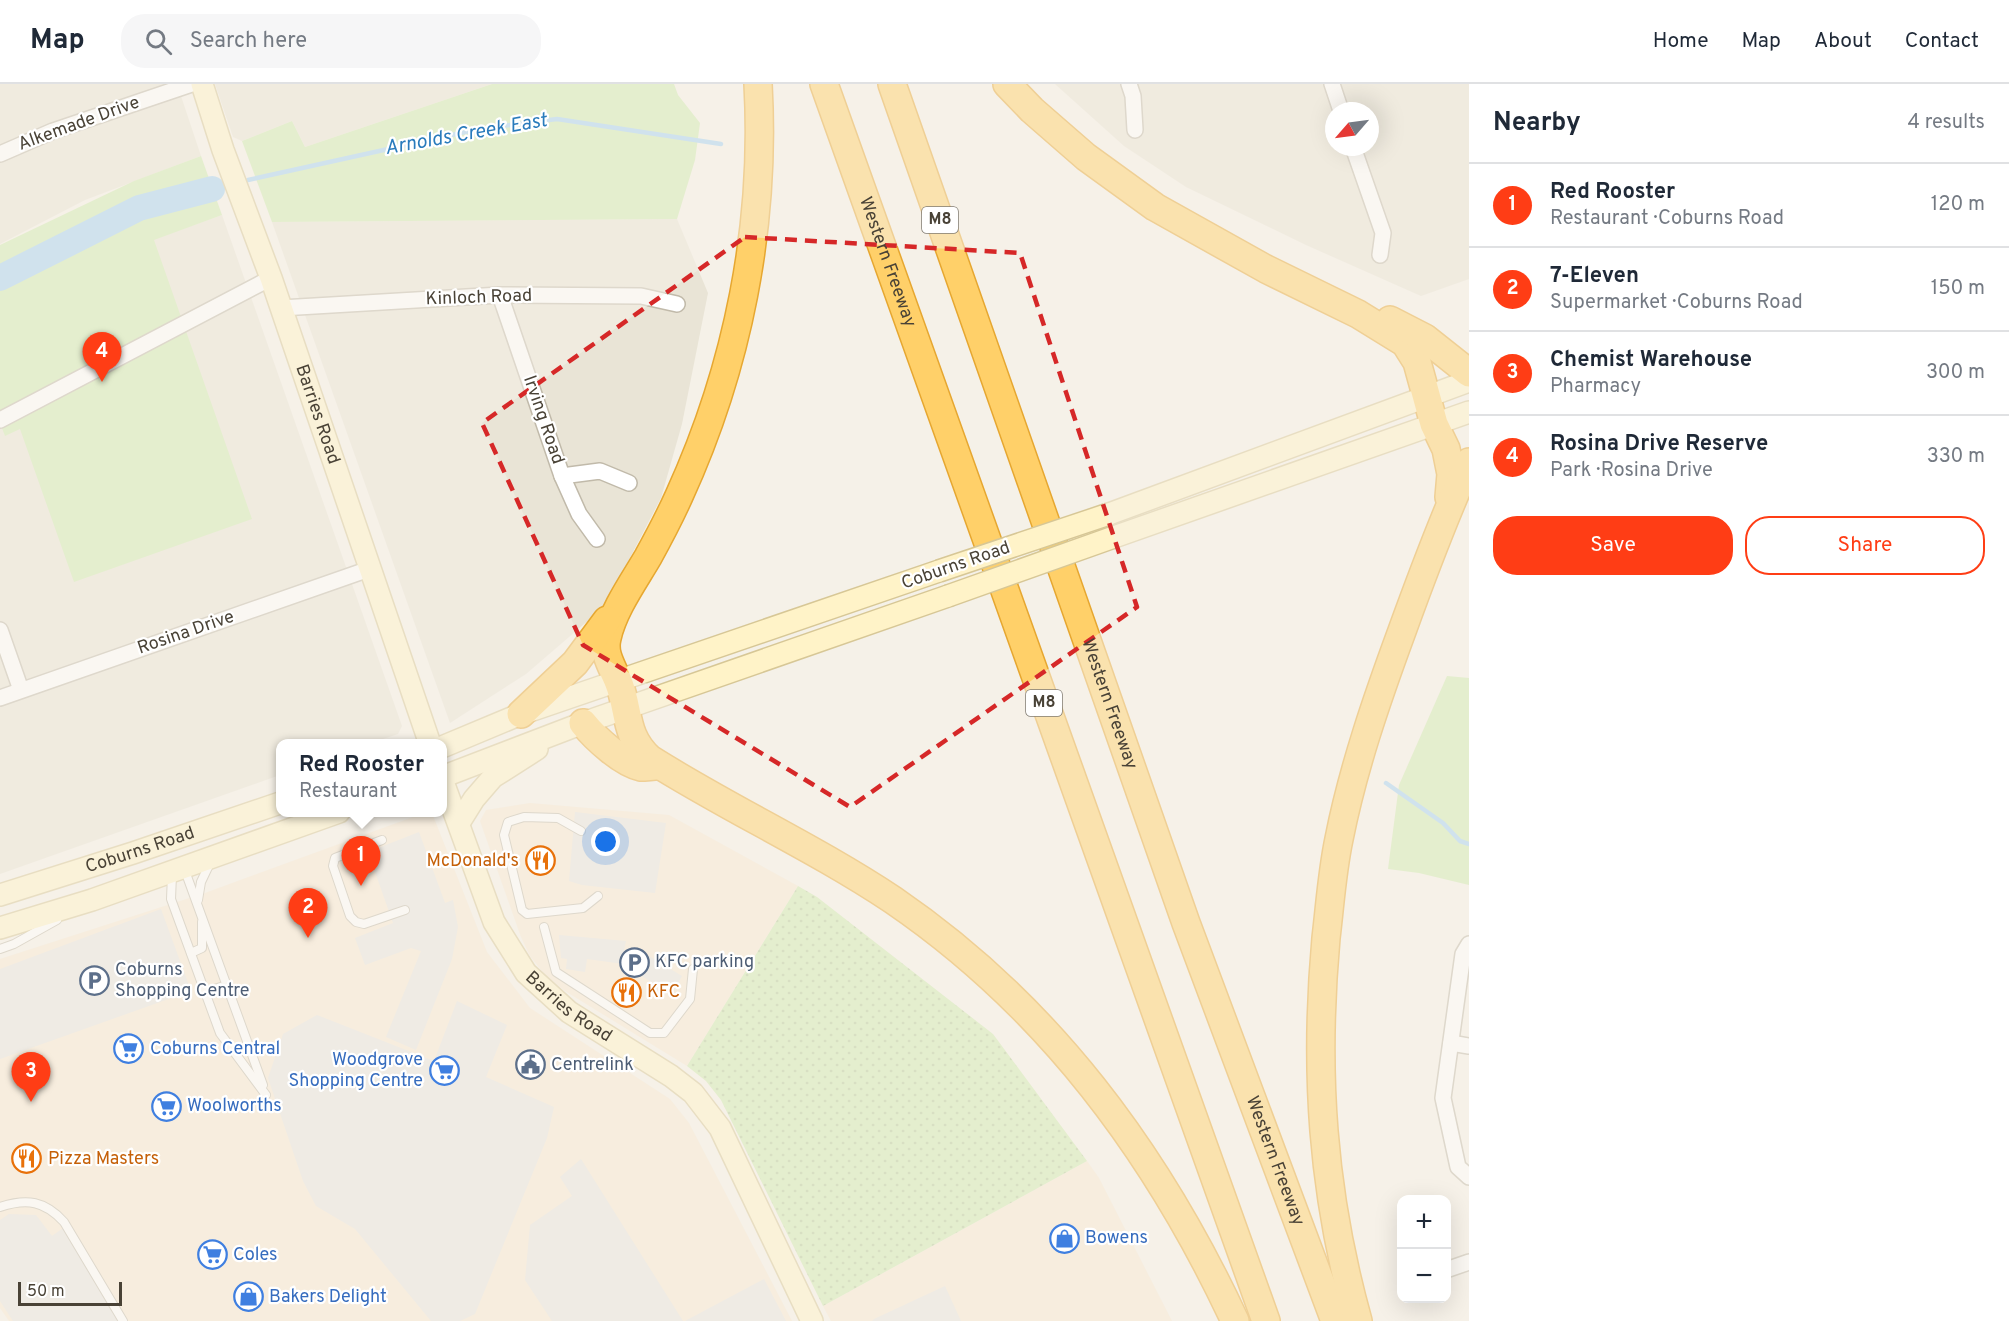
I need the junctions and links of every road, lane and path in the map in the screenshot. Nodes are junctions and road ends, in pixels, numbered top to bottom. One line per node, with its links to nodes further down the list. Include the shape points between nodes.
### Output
1 (192, 84): 11 (street, Alkemade Drive, via 53,131)
2 (202, 84): 14 (main road, Barries Road)
3 (758, 84): 31 (highway, via 757,204 740,318 694,463)
4 (824, 84): 76 (highway, Western Freeway / M8)
5 (892, 84): 77 (highway, Western Freeway / M8, via 1186,923)
6 (1007, 84): 18 (highway, via 1086,157 1155,207 1266,269)
7 (1129, 84): 10 (street)
8 (1332, 84): 9 (street)
9 (1338, 102)
10 (1135, 130)
11 (0, 154)
12 (1356, 156): 13 (street, via 1383,233)
13 (1380, 255)
14 (271, 278): 17 (main road, Barries Road); 23 (street)
15 (500, 295): 16 (street, Kinloch Road, via 641,296); 17 (street, Kinloch Road); 26 (street, Irving Road)
16 (677, 304)
17 (281, 308): 30 (main road, Barries Road)
18 (1358, 314): 19 (highway, via 1375,313 1425,338); 21 (highway, via 1405,343 1417,362)
19 (1469, 373)
20 (1469, 381): 21 (main road, Coburns Road)
21 (1426, 398): 24 (highway); 33 (main road, Coburns Road, bridge, via 1109,514)
22 (1469, 412): 24 (main road, Coburns Road)
23 (0, 420)
24 (1434, 424): 28 (highway, via 1449,461); 36 (main road, Coburns Road, bridge)
25 (1469, 462): 28 (highway)
26 (562, 476): 27 (street, via 600,471); 29 (street, Irving Road, via 579,514)
27 (629, 483)
28 (1449, 506): 78 (highway, via 1364,739 1339,840 1331,893 1323,978 1320,1090 1331,1192)
29 (597, 539)
30 (372, 568): 34 (street, Rosina Drive); 40 (main road, Barries Road)
31 (627, 592): 33 (highway, via 607,639 608,659); 37 (highway, via 575,663)
32 (0, 630): 34 (street)
33 (619, 682): 36 (highway); 37 (main road, Coburns Road)
34 (21, 690): 35 (street, Rosina Drive)
35 (0, 698)
36 (625, 709): 38 (main road, Coburns Road); 42 (highway, via 637,745)
37 (521, 714): 41 (main road, Coburns Road)
38 (583, 723): 39 (main road, Coburns Road); 42 (highway, via 621,756 641,767)
39 (546, 736): 43 (main road, Coburns Road); 47 (main road, via 531,755 483,786)
40 (428, 739)
41 (447, 745)
42 (660, 766): 75 (highway, via 891,899 1000,986 1073,1062 1119,1120 1185,1223)
43 (447, 776)
44 (447, 791): 47 (main road, Barries Road)
45 (276, 804): 49 (main road, Coburns Road)
46 (327, 817): 51 (main road, Coburns Road)
47 (459, 823): 74 (main road, Barries Road, via 494,922 525,973 569,1012 693,1093 720,1128)
48 (581, 831): 54 (lane, via 558,818 524,817 508,822 504,835 522,910 527,914 583,908)
49 (172, 839): 52 (main road); 53 (main road, Coburns Road)
50 (382, 840): 57 (lane, via 335,858 333,866 350,916 356,922 364,924)
51 (213, 856): 52 (main road, Coburns Road); 56 (lane)
52 (178, 870): 55 (main road, Coburns Road); 56 (lane); 63 (lane, via 171,899)
53 (0, 895)
54 (598, 896)
55 (93, 900): 60 (main road, Coburns Road); 62 (lane, Coburns Road)
56 (197, 903): 58 (lane)
57 (405, 910)
58 (202, 914): 63 (lane, via 202,948); 65 (lane)
59 (544, 927): 64 (lane, via 556,972 650,1033 664,1033 690,999)
60 (0, 928)
61 (1469, 944): 67 (street, via 1463,954)
62 (0, 949)
63 (191, 953): 66 (lane)
64 (693, 969)
65 (227, 985): 66 (lane); 66 (lane, via 266,1095 220,1033)
66 (205, 992)
67 (1451, 1043): 68 (street); 69 (street, via 1443,1098 1458,1167)
68 (1469, 1046)
69 (1469, 1177)
70 (0, 1207): 73 (lane, via 27,1202 54,1211)
71 (1469, 1262): 72 (street)
72 (1451, 1268)
73 (123, 1321)
74 (812, 1321)
75 (1235, 1321)
76 (1266, 1321)
77 (1335, 1321)
78 (1358, 1321)

